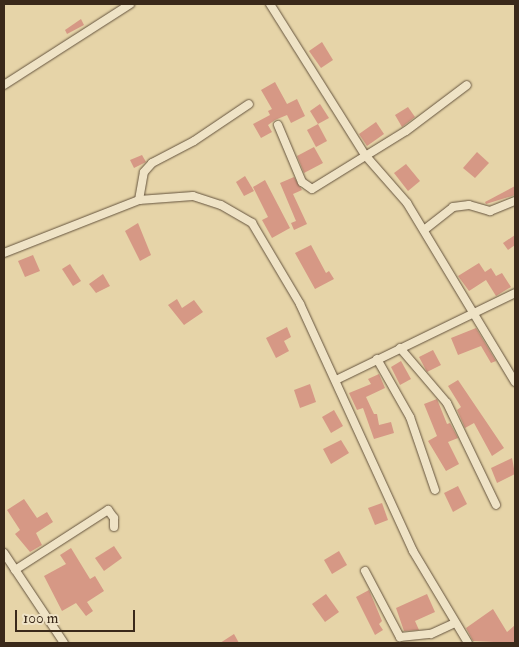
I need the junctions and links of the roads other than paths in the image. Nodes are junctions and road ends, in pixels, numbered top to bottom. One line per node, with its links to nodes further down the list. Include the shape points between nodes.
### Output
1 (130, 4): 3 (street)
2 (270, 4): 7 (street)
3 (4, 85)
4 (467, 85): 7 (street, via 406,131)
5 (249, 104): 8 (street, via 194,141 152,163 144,172)
6 (278, 125): 7 (street, via 302,182 312,189 338,176)
7 (365, 156): 10 (street, via 390,180)
8 (139, 200): 11 (street); 16 (street, via 192,196 221,205 252,223 296,296)
9 (515, 202): 10 (street, via 490,211 469,205 453,207)
10 (424, 230): 13 (street)
11 (4, 253)
12 (515, 293): 13 (street)
13 (474, 312): 14 (street); 17 (street)
14 (400, 348): 15 (street); 19 (street, via 447,404)
15 (377, 359): 16 (street); 18 (street, via 410,417)
16 (336, 380): 24 (street, via 413,551)
17 (515, 382)
18 (435, 490)
19 (496, 505)
20 (114, 527): 22 (street, via 114,518 108,510)
21 (4, 553): 22 (street)
22 (15, 570): 25 (street)
23 (365, 571): 24 (street, via 400,637 431,634)
24 (455, 623): 26 (street)
25 (64, 643)
26 (468, 643)

